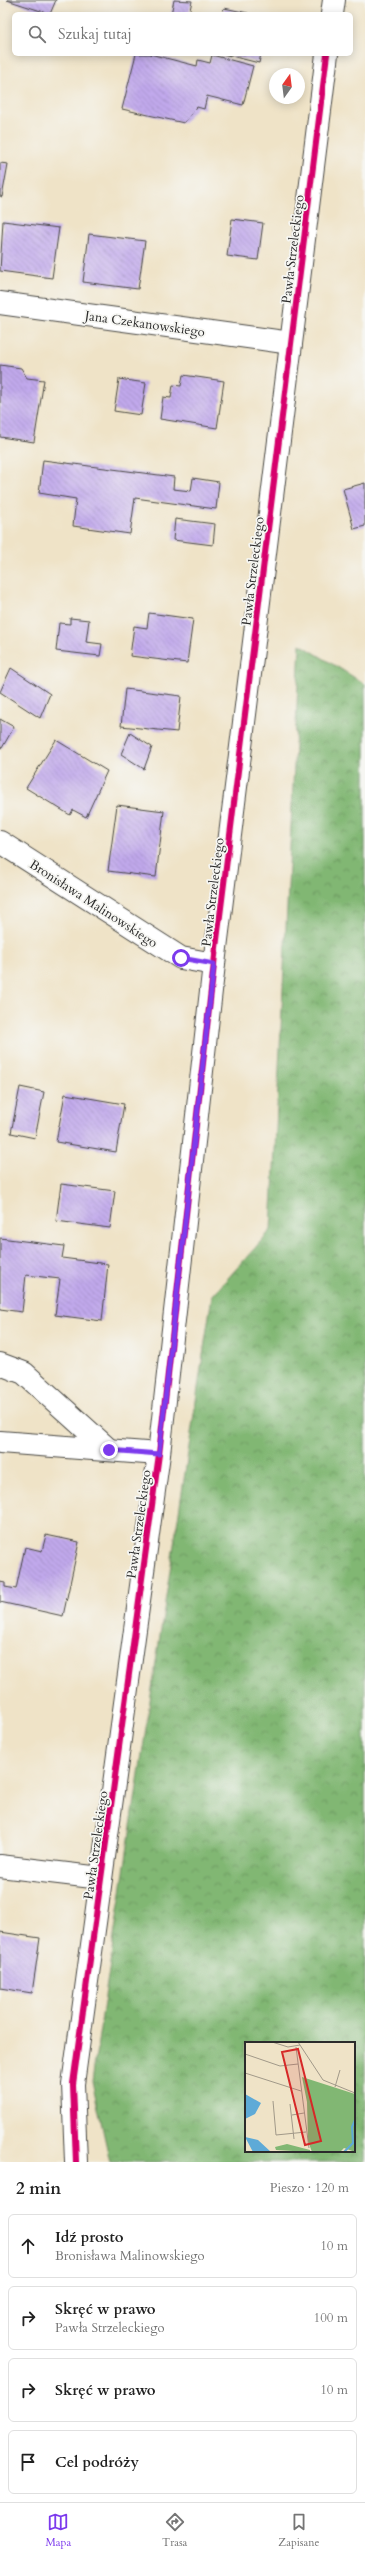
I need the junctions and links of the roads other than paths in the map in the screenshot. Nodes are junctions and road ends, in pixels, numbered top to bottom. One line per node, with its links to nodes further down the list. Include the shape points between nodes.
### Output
1 (334, 0): 2 (street)
2 (332, 12)
3 (327, 56): 5 (street, Pawła Strzeleckiego)
4 (0, 303): 5 (street, Jana Czekanowskiego)
5 (291, 343): 7 (street, Pawła Strzeleckiego)
6 (0, 842): 7 (street, Bronisława Malinowskiego, via 181,958)
7 (214, 964): 11 (street, Pawła Strzeleckiego)
8 (0, 1364): 10 (street, via 24,1373)
9 (0, 1442): 10 (street)
10 (109, 1450): 11 (street)
11 (159, 1454): 13 (street, Pawła Strzeleckiego)
12 (0, 1866): 13 (street)
13 (101, 1878): 14 (street, Pawła Strzeleckiego, via 73,2084)
14 (76, 2162)

